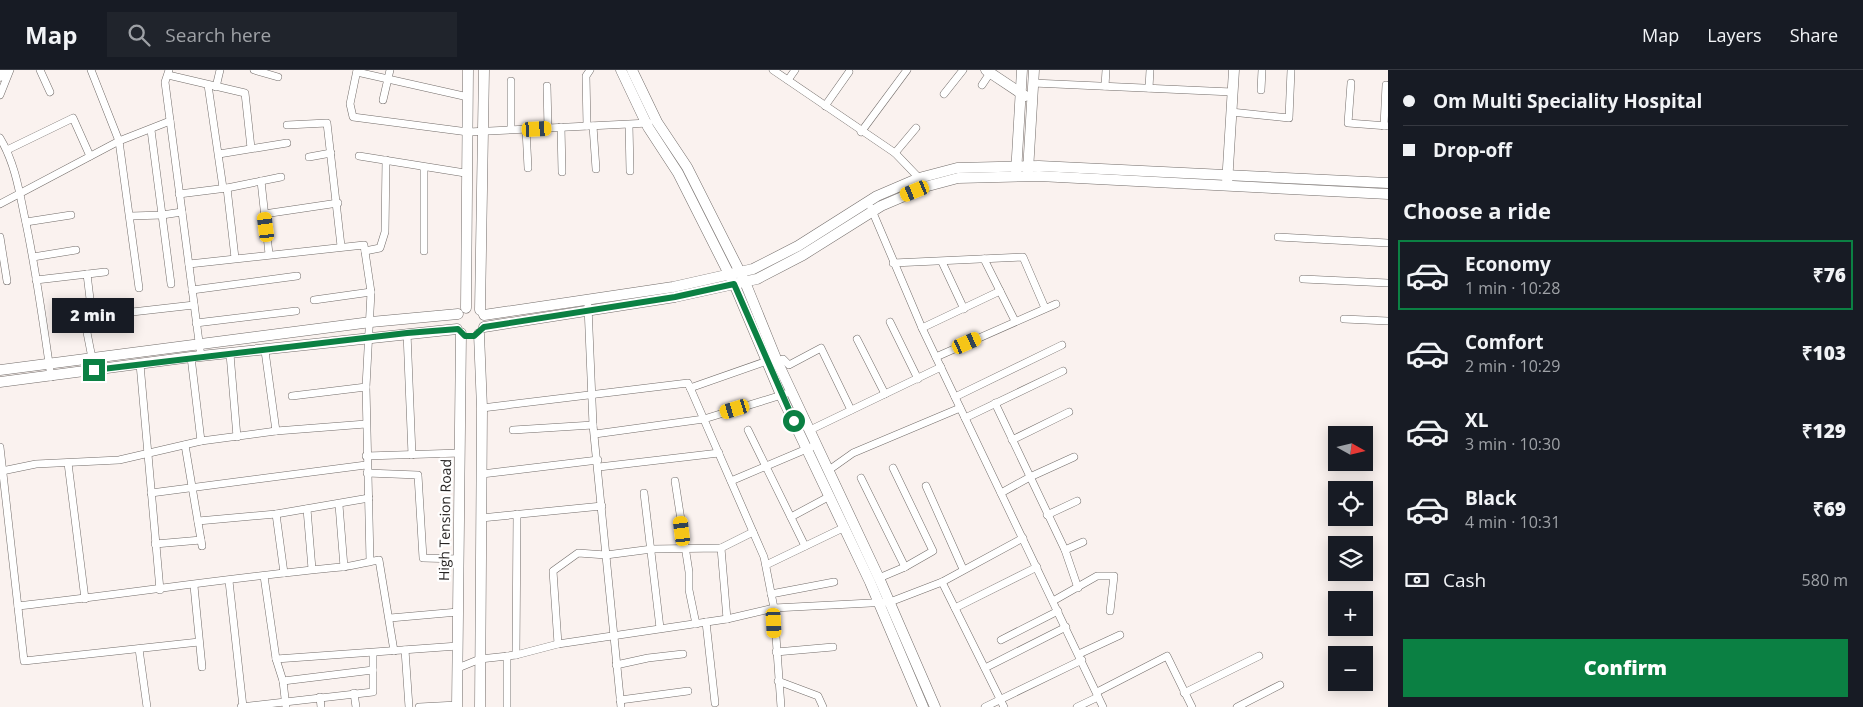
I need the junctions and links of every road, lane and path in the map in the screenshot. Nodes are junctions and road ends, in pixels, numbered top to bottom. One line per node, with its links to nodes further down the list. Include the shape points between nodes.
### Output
1 (8, 70): 27 (street); 46 (street)
2 (40, 70): 42 (street)
3 (91, 70): 69 (street)
4 (220, 70): 39 (street)
5 (254, 70): 28 (street)
6 (390, 70): 29 (street)
7 (468, 70): 47 (street)
8 (484, 70): 66 (street)
9 (590, 70): 57 (street, via 586,76)
10 (621, 70): 54 (street)
11 (632, 70): 53 (street)
12 (773, 70): 30 (street)
13 (795, 70): 30 (street)
14 (907, 70): 67 (street)
15 (963, 70): 44 (street)
16 (1022, 70): 45 (street)
17 (1034, 70): 32 (street)
18 (1106, 70): 38 (street)
19 (1150, 70): 40 (street)
20 (1234, 70): 43 (street)
21 (1262, 70): 41 (street)
22 (1291, 70): 51 (street, via 1289,118)
23 (357, 71): 29 (street); 65 (street, via 350,104 353,117)
24 (849, 72): 50 (street)
25 (988, 72): 35 (street); 45 (street)
26 (168, 73): 34 (street); 52 (street, via 165,82)
27 (0, 76)
28 (278, 77)
29 (389, 79): 47 (street); 49 (street)
30 (788, 80): 50 (street)
31 (511, 81): 62 (street)
32 (1033, 83): 38 (street); 48 (street)
33 (1351, 83): 58 (street, via 1348,123)
34 (208, 85): 39 (street); 75 (street)
35 (982, 85)
36 (1386, 85): 58 (street)
37 (547, 86): 60 (street)
38 (1105, 86): 40 (street)
39 (216, 87): 71 (street, via 245,94)
40 (1149, 88): 43 (street)
41 (1261, 90)
42 (50, 92)
43 (1232, 92): 51 (street)
44 (944, 94)
45 (1020, 94): 48 (street); 86 (street)
46 (0, 95)
47 (468, 97): 65 (street)
48 (1032, 99): 84 (street)
49 (383, 100)
50 (825, 106): 67 (street)
51 (1231, 112): 91 (street)
52 (170, 121): 64 (street); 95 (street)
53 (658, 122): 54 (street); 124 (street, via 687,167)
54 (646, 123): 56 (street); 125 (street, via 678,173)
55 (287, 125): 73 (street, via 327,123)
56 (629, 125): 57 (street); 83 (street)
57 (590, 126): 59 (street); 82 (street)
58 (1386, 126)
59 (561, 127): 60 (street); 85 (street)
60 (548, 128): 63 (street)
61 (916, 128): 74 (street)
62 (511, 129): 63 (street); 66 (street)
63 (526, 129): 81 (street)
64 (151, 130): 69 (street); 104 (street)
65 (468, 132): 66 (street); 87 (street)
66 (482, 132): 146 (street)
67 (861, 132): 74 (street)
68 (0, 138): 72 (street)
69 (119, 141): 76 (street); 105 (street)
70 (287, 143): 71 (street)
71 (251, 148): 75 (street)
72 (7, 150): 76 (street, via 73,118); 94 (street)
73 (331, 153): 78 (street); 98 (street)
74 (895, 153): 89 (street)
75 (219, 154): 93 (street)
76 (90, 156): 94 (street)
77 (359, 156): 79 (street)
78 (309, 157)
79 (386, 160): 80 (street); 112 (street, via 385,232 380,248)
80 (424, 167): 87 (street); 113 (street)
81 (528, 168)
82 (596, 169)
83 (630, 171)
84 (1028, 171): 86 (street); 91 (street)
85 (562, 172)
86 (1016, 172): 89 (street, via 957,168); 100 (street, via 958,178 928,186)
87 (465, 173): 144 (street)
88 (280, 177): 90 (street)
89 (919, 178): 97 (street)
90 (261, 181): 93 (street); 102 (street)
91 (1227, 182): 92 (street); 96 (street)
92 (1388, 183)
93 (225, 188): 95 (street); 116 (street)
94 (20, 193): 99 (street); 106 (street)
95 (180, 194): 101 (street)
96 (1388, 194)
97 (868, 201): 100 (street); 124 (street)
98 (338, 203): 102 (street); 110 (street)
99 (0, 204)
100 (872, 211): 119 (street); 124 (street, via 803,255 757,279)
101 (182, 212): 104 (street); 120 (street)
102 (264, 214): 114 (street)
103 (71, 215): 106 (street)
104 (162, 215): 105 (street); 130 (street)
105 (131, 216): 131 (street)
106 (26, 222): 115 (street)
107 (0, 237): 128 (street)
108 (1278, 237): 109 (street)
109 (1388, 243)
110 (341, 246): 112 (street, via 364,244); 114 (street)
111 (76, 250): 115 (street)
112 (365, 251): 134 (street)
113 (424, 251)
114 (269, 254): 116 (street)
115 (33, 257): 126 (street)
116 (235, 258): 120 (street)
117 (984, 259): 118 (street); 133 (street); 141 (street, via 1022,257)
118 (942, 262): 119 (street); 142 (street)
119 (893, 263): 154 (street)
120 (189, 264): 132 (street)
121 (105, 272): 122 (street)
122 (87, 274): 126 (street); 135 (street)
123 (297, 276): 132 (street)
124 (742, 277): 125 (street); 167 (street)
125 (732, 279): 137 (street); 145 (street, via 675,297); 167 (street)
126 (36, 280): 168 (street)
127 (1303, 280): 129 (street)
128 (8, 281)
129 (1388, 283)
130 (171, 284)
131 (140, 288)
132 (192, 290): 139 (street)
133 (1000, 291): 142 (street); 151 (street)
134 (371, 292): 136 (street); 149 (street)
135 (90, 299)
136 (314, 300)
137 (588, 300): 145 (street); 146 (street)
138 (1056, 304): 141 (street)
139 (194, 305): 152 (street); 153 (street, via 123,313)
140 (82, 307): 153 (street)
141 (1045, 308): 151 (street)
142 (964, 309): 154 (street)
143 (296, 310): 152 (street)
144 (462, 311): 146 (street); 149 (street); 155 (street, via 456,319)
145 (588, 312): 156 (street); 180 (street)
146 (482, 313): 156 (street)
147 (1344, 319): 148 (street)
148 (1388, 321)
149 (371, 322): 158 (street); 160 (street)
150 (890, 322): 174 (street)
151 (1015, 322): 165 (street)
152 (196, 323): 160 (street)
153 (85, 324): 166 (street)
154 (922, 328): 165 (street)
155 (459, 331): 156 (street, via 470,337); 157 (street); 205 (street, High Tension Road)
156 (481, 331): 184 (street)
157 (407, 333): 158 (street); 206 (street)
158 (369, 338): 162 (street); 176 (street)
159 (857, 339): 179 (street)
160 (200, 344): 164 (street); 166 (street)
161 (1062, 345): 182 (street)
162 (265, 351): 163 (street); 195 (street)
163 (230, 354): 164 (street); 197 (street)
164 (196, 357): 169 (street); 199 (street)
165 (936, 357): 170 (street)
166 (92, 358): 168 (street)
167 (773, 360): 177 (street); 178 (street); 186 (street, via 783,359 789,365 821,348)
168 (49, 364): 171 (street); 173 (street)
169 (140, 364): 173 (street); 203 (street)
170 (941, 367): 174 (street); 182 (street)
171 (0, 370)
172 (1063, 371): 183 (street)
173 (50, 376): 175 (street)
174 (918, 380): 179 (street)
175 (0, 382)
176 (366, 387): 181 (street); 190 (street)
177 (690, 388): 180 (street, via 688,382); 189 (street)
178 (786, 394): 189 (street); 194 (street); 201 (street)
179 (885, 394): 186 (street)
180 (592, 395): 184 (street); 191 (street)
181 (292, 396)
182 (955, 397): 185 (street)
183 (995, 403): 188 (street); 198 (street)
184 (482, 408): 217 (street)
185 (960, 408): 188 (street); 214 (street, via 853,453)
186 (850, 410): 194 (street)
187 (1070, 412): 198 (street)
188 (965, 418): 226 (street)
189 (704, 419): 196 (street); 204 (street)
190 (366, 424): 195 (street); 207 (street)
191 (594, 425): 192 (street); 196 (street)
192 (513, 430)
193 (748, 430): 212 (street)
194 (810, 430): 201 (street)
195 (276, 431): 197 (street)
196 (595, 434): 210 (street)
197 (237, 437): 199 (street)
198 (1012, 440): 218 (street)
199 (202, 441): 200 (street)
200 (185, 445): 203 (street); 223 (street)
201 (812, 446): 212 (street); 214 (street); 227 (street)
202 (0, 447): 215 (street)
203 (148, 452): 209 (street, via 119,460); 224 (street)
204 (719, 453): 210 (street); 221 (street)
205 (460, 454): 206 (street); 250 (street, High Tension Road)
206 (412, 455): 207 (street)
207 (366, 456): 211 (street)
208 (1074, 457): 218 (street)
209 (68, 462): 215 (street); 268 (street)
210 (598, 464): 217 (street); 231 (street)
211 (366, 465): 216 (street); 223 (street)
212 (767, 466): 221 (street); 236 (street)
213 (893, 468): 254 (street, via 933,551)
214 (829, 470): 260 (street)
215 (2, 471): 272 (street)
216 (367, 473): 228 (street); 250 (street, via 418,475 423,558)
217 (482, 474): 237 (street)
218 (1030, 477): 226 (street); 235 (street)
219 (861, 478): 254 (street)
220 (676, 481): 246 (street)
221 (731, 481): 240 (street)
222 (926, 486): 257 (street)
223 (192, 489): 224 (street); 238 (street)
224 (150, 493): 243 (street)
225 (644, 493): 245 (street)
226 (1001, 493): 241 (street)
227 (830, 496): 236 (street); 239 (street)
228 (369, 498): 230 (street); 251 (street)
229 (1077, 501): 235 (street)
230 (338, 505): 232 (street); 253 (street)
231 (602, 506): 234 (street); 249 (street)
232 (307, 509): 233 (street); 256 (street)
233 (276, 514): 238 (street); 258 (street)
234 (517, 514): 237 (street); 298 (street)
235 (1047, 515): 248 (street)
236 (790, 517): 244 (street)
237 (481, 518): 302 (street)
238 (198, 521): 243 (street, via 201,543)
239 (845, 527): 244 (street); 271 (street)
240 (753, 532): 247 (street); 252 (street)
241 (1023, 538): 255 (street); 257 (street)
242 (1084, 542): 248 (street)
243 (156, 544): 266 (street)
244 (805, 546): 252 (street)
245 (652, 548): 246 (street); 249 (street); 283 (street)
246 (684, 548): 247 (street); 281 (street)
247 (720, 548): 279 (street)
248 (1065, 550): 265 (street)
249 (606, 555): 285 (street); 288 (street, via 578,553 553,571)
250 (459, 560): 277 (street, High Tension Road)
251 (370, 561): 253 (street); 278 (street, via 379,560)
252 (766, 565): 267 (street)
253 (344, 567): 256 (street)
254 (905, 567): 260 (street)
255 (1037, 567): 269 (street); 274 (street)
256 (312, 569): 258 (street)
257 (963, 569): 263 (street)
258 (284, 574): 259 (street)
259 (264, 576): 261 (street); 301 (street)
260 (879, 578): 270 (street)
261 (230, 581): 264 (street); 322 (street)
262 (834, 582): 267 (street)
263 (942, 582): 270 (street); 274 (street)
264 (194, 586): 266 (street); 287 (street)
265 (1078, 588): 269 (street); 276 (street, via 1097,576 1114,576)
266 (160, 590): 268 (street)
267 (771, 594): 273 (street)
268 (85, 599): 272 (street)
269 (1053, 601): 275 (street)
270 (890, 602): 271 (street); 332 (street)
271 (879, 603): 273 (street); 331 (street)
272 (18, 606): 291 (street, via 24,662)
273 (774, 608): 279 (street); 294 (street)
274 (955, 608): 306 (street)
275 (1058, 611): 282 (street); 286 (street)
276 (1110, 611)
277 (458, 612): 278 (street); 289 (street, High Tension Road)
278 (390, 618): 293 (street)
279 (727, 619): 280 (street)
280 (706, 622): 281 (street); 316 (street)
281 (696, 624): 283 (street)
282 (1066, 627): 300 (street); 306 (street)
283 (660, 628): 285 (street)
284 (1120, 635): 300 (street)
285 (613, 636): 288 (street); 303 (street)
286 (1001, 640)
287 (199, 642): 291 (street); 304 (street)
288 (558, 644): 298 (street)
289 (458, 646): 292 (street); 305 (street, High Tension Road)
290 (833, 647): 294 (street)
291 (139, 649): 321 (street)
292 (405, 650): 293 (street); 325 (street)
293 (394, 651): 295 (street)
294 (776, 652): 309 (street)
295 (373, 653): 301 (street); 307 (street)
296 (683, 654): 303 (street)
297 (507, 656): 298 (street); 302 (street); 328 (street)
298 (516, 656)
299 (1259, 656): 313 (street)
300 (1080, 657): 314 (street); 317 (street)
301 (276, 659): 308 (street)
302 (480, 659): 305 (street); 327 (street)
303 (616, 665): 319 (street)
304 (202, 667)
305 (458, 668): 320 (street, High Tension Road)
306 (985, 668): 317 (street)
307 (373, 670): 308 (street); 312 (street, via 373,692)
308 (283, 681): 318 (street)
309 (778, 681): 329 (street); 330 (street, via 818,696)
310 (1280, 684): 337 (street)
311 (688, 691): 319 (street)
312 (354, 692): 315 (street); 324 (street)
313 (1184, 692): 314 (street, via 1167,656); 336 (street)
314 (1098, 694): 334 (street); 335 (street)
315 (320, 697): 318 (street); 323 (street)
316 (715, 703)
317 (1002, 703): 333 (street)
318 (286, 704): 322 (street)
319 (620, 704)
320 (457, 706): 326 (street)
321 (147, 707)
322 (242, 707)
323 (321, 707)
324 (356, 707)
325 (409, 707)
326 (419, 707)
327 (480, 707)
328 (507, 707)
329 (781, 707)
330 (824, 707)
331 (924, 707)
332 (935, 707)
333 (985, 707)
334 (1077, 707)
335 (1103, 707)
336 (1192, 707)
337 (1237, 707)

